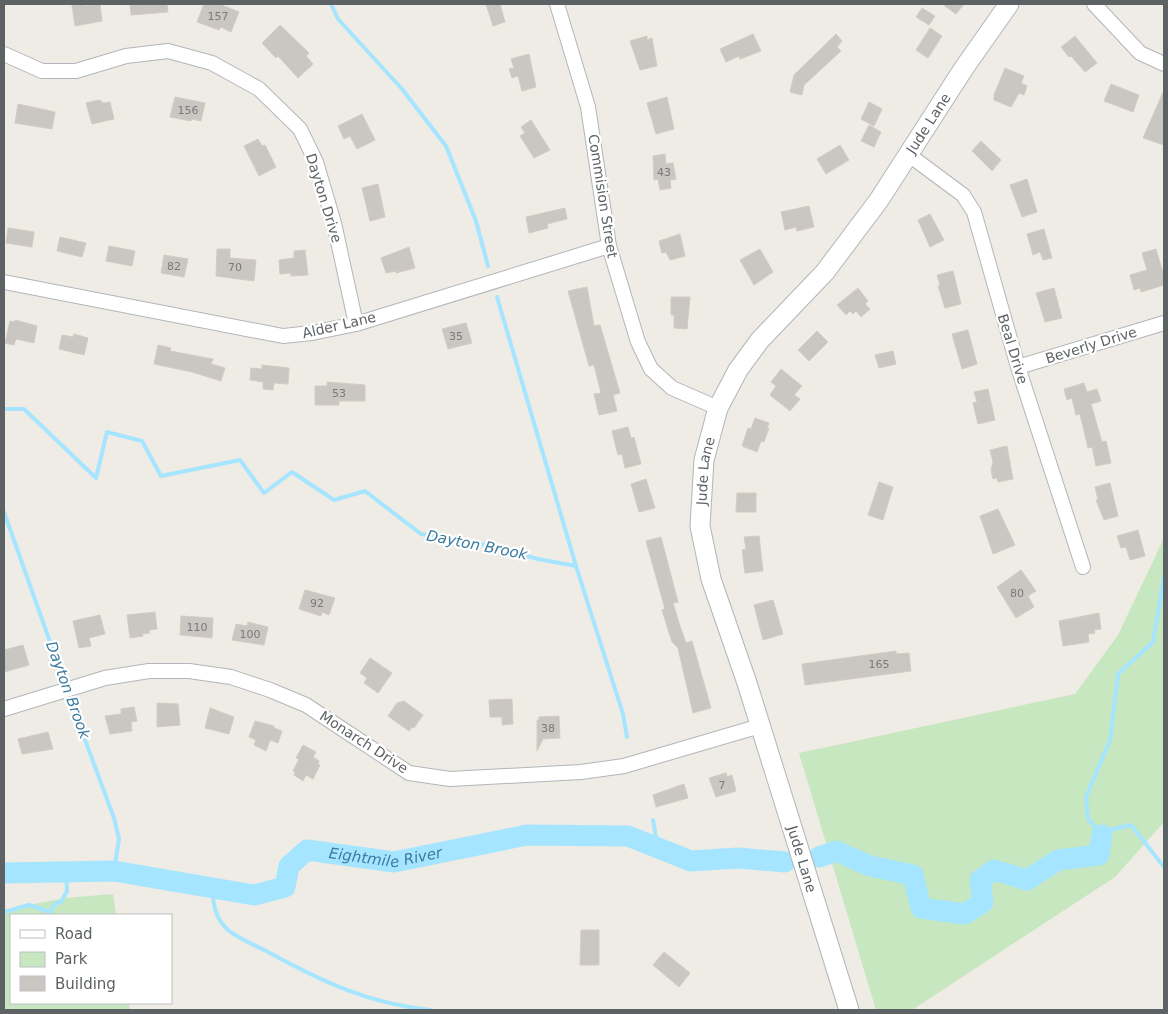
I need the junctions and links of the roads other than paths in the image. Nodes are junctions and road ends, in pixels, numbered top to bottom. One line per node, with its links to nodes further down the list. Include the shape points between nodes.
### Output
1 (557, 4): 7 (street, Commision Street, via 588,106)
2 (1009, 4): 6 (street, Jude Lane)
3 (1094, 4): 5 (street, via 1140,54)
4 (4, 54): 10 (street, Dayton Drive, via 42,72 76,71 126,56 168,52 212,63 259,89 300,129 316,162 334,223)
5 (1164, 64)
6 (909, 155): 11 (street, Beal Drive, via 963,195 974,212); 12 (street, Jude Lane, via 825,272 760,340 738,370)
7 (609, 246): 10 (street, Alder Lane); 12 (street, Commision Street, via 638,342 651,369 672,388)
8 (4, 282): 10 (street, Alder Lane, via 283,336)
9 (1164, 323): 11 (street, Beverly Drive)
10 (356, 324)
11 (1018, 367): 13 (street, Beal Drive)
12 (718, 408): 15 (street, Jude Lane, via 704,460 700,526 711,579)
13 (1083, 567)
14 (4, 709): 15 (street, Monarch Drive, via 106,678 150,671 189,671 231,677 306,704 410,772 450,779 581,772 624,766)
15 (760, 726): 16 (street, Jude Lane)
16 (849, 1010)

